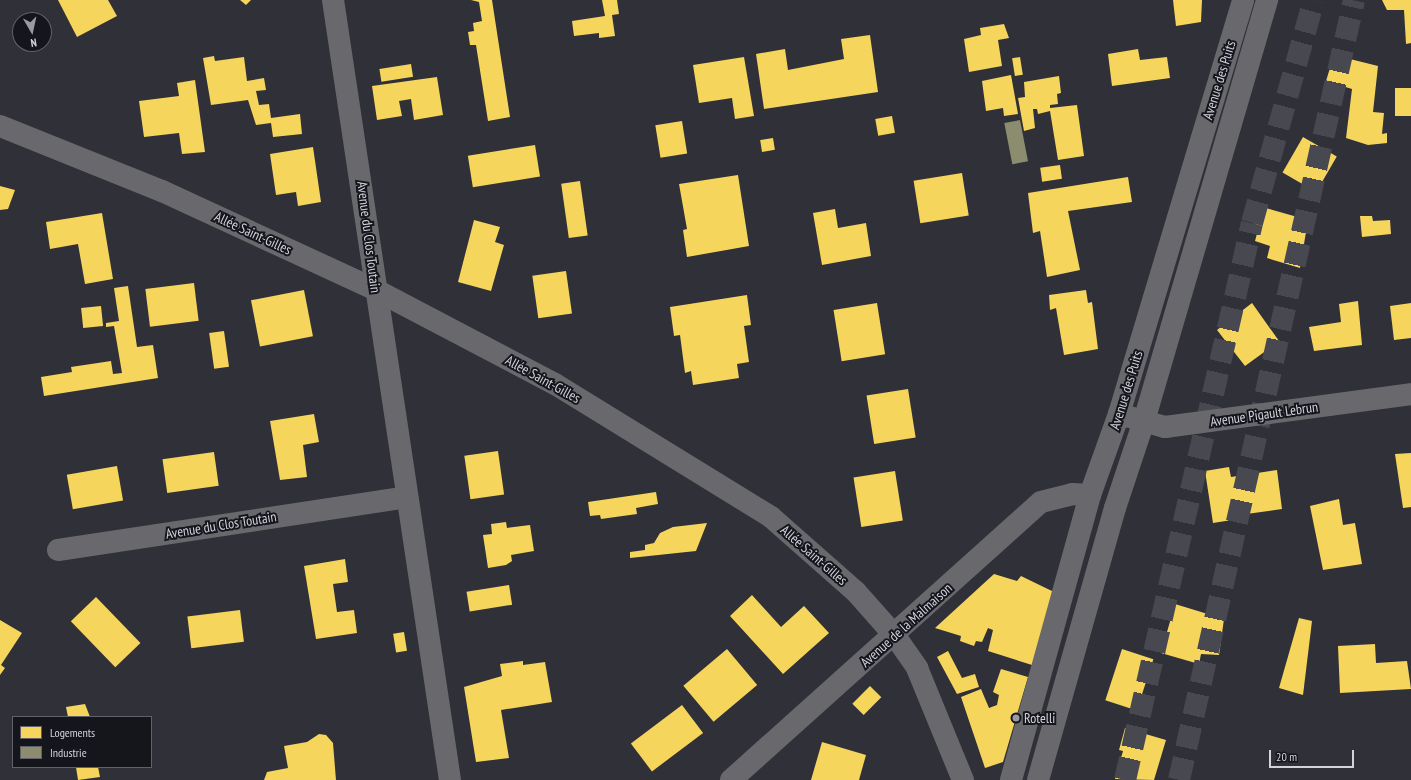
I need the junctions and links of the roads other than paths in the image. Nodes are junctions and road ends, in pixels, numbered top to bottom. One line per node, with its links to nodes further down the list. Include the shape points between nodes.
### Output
1 (333, 0): 7 (street, Avenue du Clos Toutain)
2 (1243, 0): 5 (street, Avenue des Puits)
3 (1267, 0): 6 (street, Avenue des Puits)
4 (0, 126): 7 (street, Allée Saint-Gilles, via 162,191)
5 (1203, 133): 6 (street); 9 (street, Avenue des Puits)
6 (1226, 138): 10 (street, Avenue des Puits)
7 (376, 290): 12 (street, Avenue du Clos Toutain); 14 (street, Allée Saint-Gilles, via 555,384 771,517 856,592)
8 (1411, 394): 10 (street, Avenue Pigault Lebrun, via 1166,427)
9 (1119, 414): 10 (street, Avenue Pigault Lebrun); 11 (street, Avenue des Puits)
10 (1144, 421): 16 (street, Avenue des Puits, via 1114,508)
11 (1090, 495): 14 (street, Avenue de la Malmaison, via 1072,494 1041,502); 15 (street, Avenue des Puits)
12 (407, 497): 13 (street, Avenue du Clos Toutain); 17 (street, Avenue du Clos Toutain)
13 (58, 550)
14 (895, 636): 18 (street, Avenue de la Malmaison); 19 (street, Allée Saint-Gilles, via 917,668)
15 (1040, 675): 16 (street); 20 (street, Avenue des Puits)
16 (1067, 680): 21 (street, Avenue des Puits)
17 (450, 780)
18 (731, 780)
19 (963, 780)
20 (1011, 780)
21 (1038, 780)

